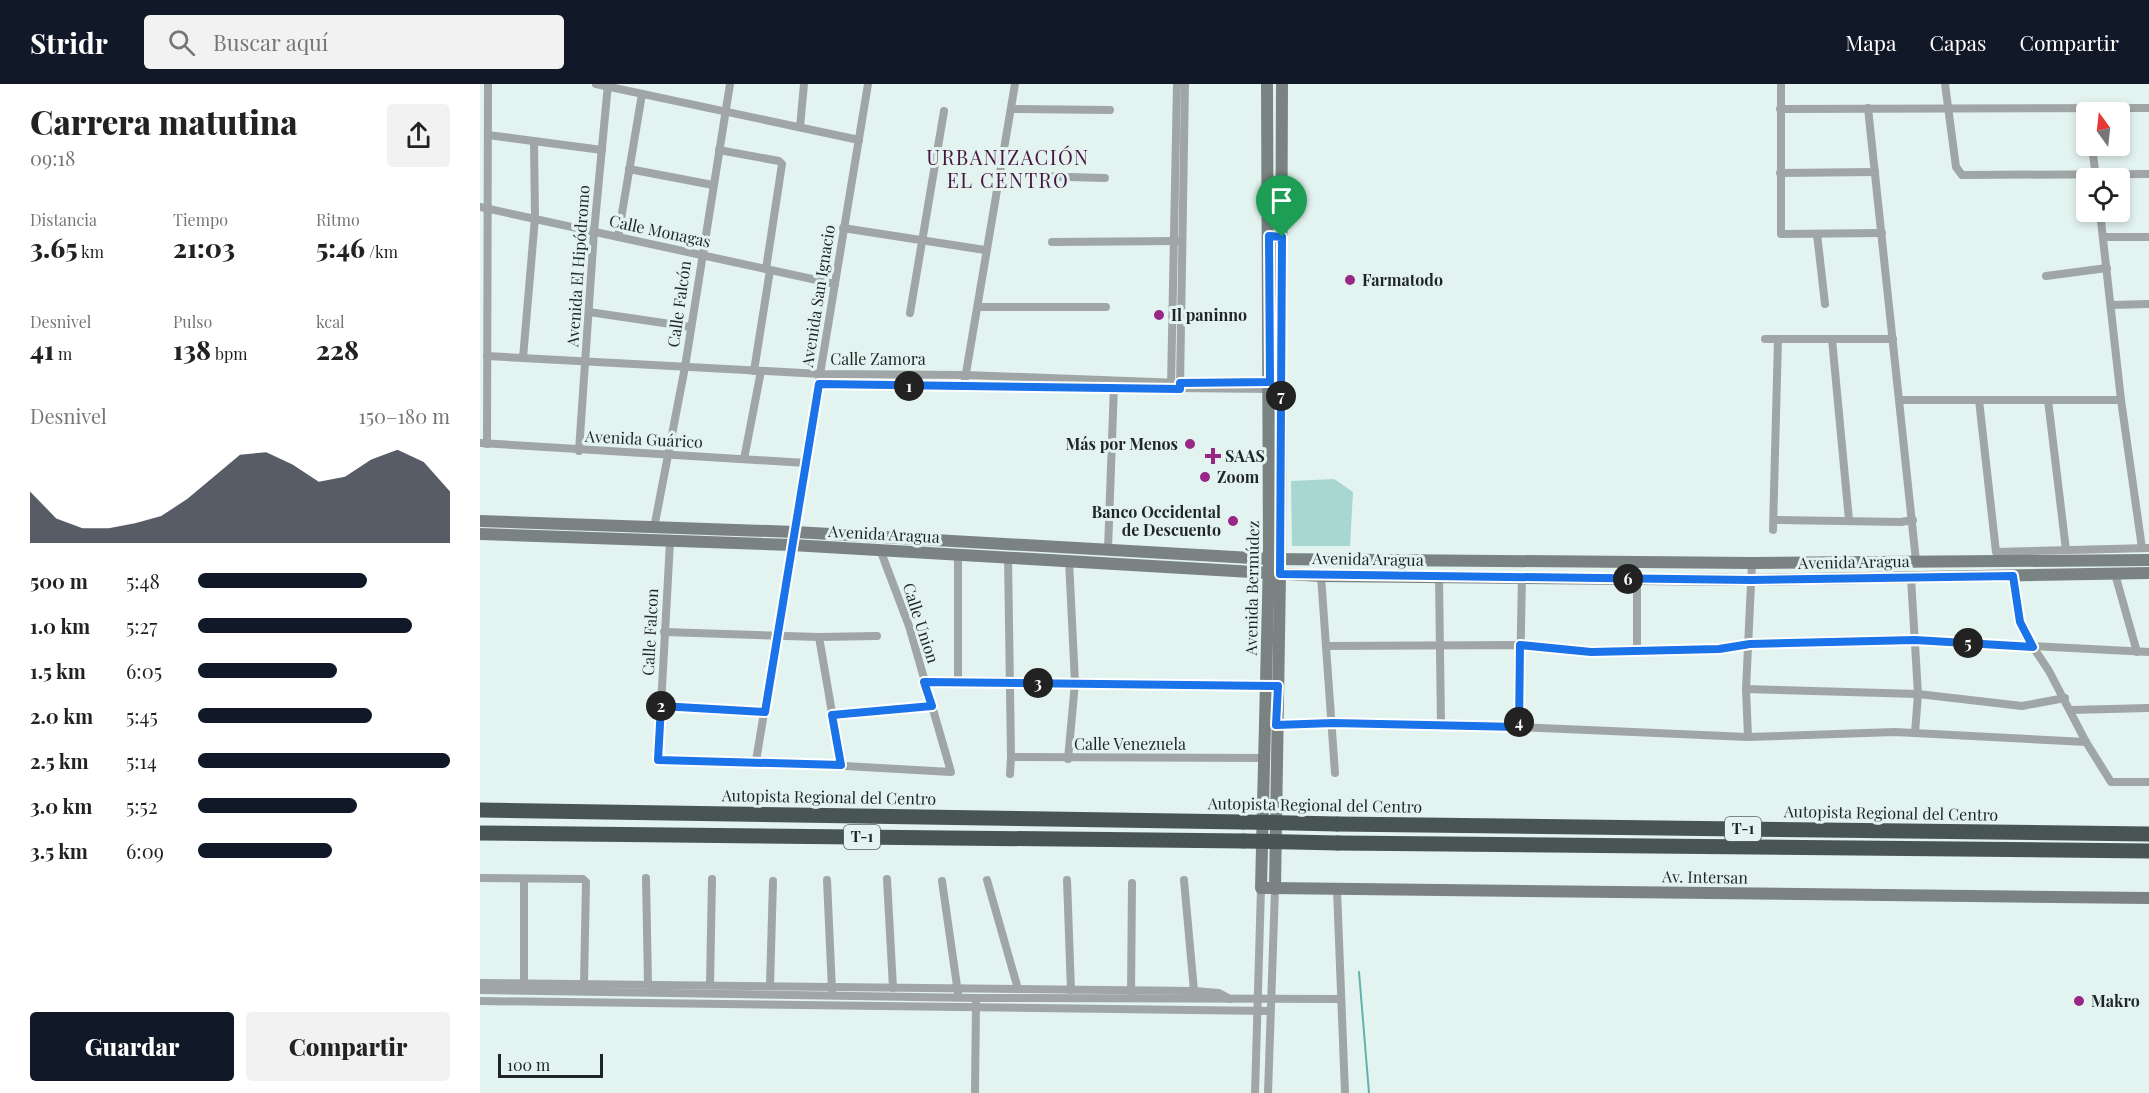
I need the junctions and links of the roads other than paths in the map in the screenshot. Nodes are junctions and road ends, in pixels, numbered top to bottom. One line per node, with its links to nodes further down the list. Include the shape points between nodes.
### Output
1 (488, 84): 26 (street)
2 (596, 84): 13 (street)
3 (730, 84): 24 (street, Calle Falcón)
4 (804, 84): 25 (street)
5 (868, 84): 27 (street, Avenida San Ignacio)
6 (1015, 84): 17 (street)
7 (1177, 84): 54 (street)
8 (1185, 84): 54 (street)
9 (1267, 84): 48 (street, Avenida Bermúdez)
10 (1282, 84): 50 (street, Avenida Bermúdez)
11 (1781, 84): 18 (street)
12 (1946, 84): 21 (street)
13 (608, 85): 14 (street); 30 (street, Avenida El Hipódromo)
14 (642, 94): 24 (street); 32 (street)
15 (1868, 108): 18 (street); 21 (street); 33 (street)
16 (2149, 108): 19 (street)
17 (1011, 109): 20 (street); 36 (street)
18 (1780, 109): 34 (street)
19 (2130, 109)
20 (1110, 110)
21 (1949, 110): 22 (street); 38 (street, via 1956,167 1962,175)
22 (2076, 110)
23 (944, 111): 53 (street)
24 (726, 112): 25 (street); 31 (street, Calle Falcón)
25 (800, 127): 27 (street)
26 (488, 135): 28 (street); 29 (street)
27 (859, 140): 44 (street, Avenida San Ignacio)
28 (534, 141): 30 (street); 42 (street)
29 (484, 146): 41 (street)
30 (602, 150): 45 (street, Avenida El Hipódromo)
31 (719, 150): 40 (street, Calle Falcón); 60 (street, via 782,164)
32 (629, 168): 40 (street); 49 (street)
33 (1875, 172): 34 (street); 46 (street)
34 (1780, 173): 47 (street, via 1781,234)
35 (2149, 174): 37 (street)
36 (1000, 175): 39 (street); 56 (street)
37 (2130, 175)
38 (2076, 176)
39 (1105, 178)
40 (713, 185): 57 (street, Calle Falcón)
41 (483, 207): 42 (street, Calle Monagas); 58 (street)
42 (535, 218): 45 (street, Calle Monagas); 77 (street)
43 (2102, 222): 51 (street)
44 (843, 228): 53 (street); 62 (street, Avenida San Ignacio)
45 (594, 232): 49 (street, Calle Monagas); 68 (street, Avenida El Hipódromo)
46 (1882, 233): 47 (street); 75 (street)
47 (1817, 234): 63 (street)
48 (1269, 236): 50 (street); 86 (street, Avenida Bermúdez)
49 (618, 237): 57 (street, Calle Monagas)
50 (1282, 237): 111 (street, Avenida Bermúdez)
51 (2104, 237): 52 (street); 59 (street)
52 (2149, 237)
53 (921, 241): 56 (street); 69 (street)
54 (1178, 241): 55 (street); 85 (street)
55 (1052, 242)
56 (985, 250): 66 (street)
57 (701, 255): 60 (street, Calle Monagas); 70 (street, Calle Falcón)
58 (484, 268): 71 (street)
59 (2107, 268): 61 (street); 65 (street)
60 (768, 270): 62 (street, Calle Monagas); 80 (street)
61 (2046, 276)
62 (835, 284): 81 (street, Avenida San Ignacio)
63 (1825, 304)
64 (2149, 304): 65 (street)
65 (2111, 305): 91 (street)
66 (978, 307): 67 (street); 82 (street)
67 (1106, 307)
68 (589, 312): 70 (street); 78 (street, Avenida El Hipódromo)
69 (910, 313)
70 (691, 327): 79 (street, Calle Falcón)
71 (483, 336): 76 (street)
72 (1765, 339): 73 (street)
73 (1778, 339): 74 (street); 97 (street, via 1774,525)
74 (1832, 339): 75 (street); 97 (street)
75 (1893, 339): 88 (street)
76 (487, 356): 77 (street, Calle Zamora); 92 (street)
77 (523, 358): 78 (street, Calle Zamora)
78 (585, 362): 79 (street, Calle Zamora); 93 (street, Avenida El Hipódromo)
79 (685, 367): 80 (street, Calle Zamora); 94 (street, Calle Falcón)
80 (758, 371): 81 (street, Calle Zamora); 95 (street)
81 (821, 374): 82 (street, Calle Zamora); 83 (street, Avenida San Ignacio)
82 (966, 375): 84 (street, Calle Zamora); 87 (street)
83 (819, 384): 87 (street, Calle Zamora); 96 (street, Avenida San Ignacio)
84 (1114, 385): 85 (street, Calle Zamora); 87 (street, Calle Zamora); 106 (street)
85 (1175, 386): 86 (street, Calle Zamora)
86 (1270, 386): 111 (street, Avenida Bermúdez)
87 (964, 387)
88 (1900, 400): 89 (street); 98 (street)
89 (1979, 400): 90 (street); 107 (street, via 1996,552)
90 (2048, 400): 91 (street); 107 (street)
91 (2121, 400): 105 (street)
92 (484, 444): 93 (street, Avenida Guárico)
93 (579, 451): 94 (street, Avenida Guárico)
94 (669, 454): 95 (street, Avenida Guárico); 100 (street, Calle Falcón)
95 (744, 459): 96 (street, Avenida Guárico)
96 (806, 463): 101 (street, Avenida San Ignacio)
97 (1849, 520): 98 (street)
98 (1913, 520): 114 (street)
99 (480, 521): 100 (street, Avenida Aragua)
100 (654, 528): 101 (street, Avenida Aragua)
101 (795, 532): 104 (street, Avenida San Ignacio); 106 (street, Avenida Aragua)
102 (480, 534): 103 (street, Avenida Aragua)
103 (670, 542): 104 (street, Avenida Aragua); 126 (street, Calle Falcon)
104 (792, 545): 108 (street, Avenida Aragua); 127 (street, Avenida San Ignacio)
105 (2145, 548): 107 (street)
106 (1108, 550): 111 (street, Avenida Aragua)
107 (2066, 550)
108 (881, 552): 109 (street, Avenida Aragua); 139 (street, Calle Union, via 909,626)
109 (958, 555): 110 (street, Avenida Aragua); 140 (street)
110 (1008, 557): 112 (street, Avenida Aragua); 141 (street)
111 (1275, 558): 115 (street, Avenida Aragua); 117 (street, Avenida Bermúdez)
112 (1069, 560): 117 (street, Avenida Aragua); 142 (street)
113 (2149, 560): 114 (street, Avenida Aragua)
114 (1916, 561): 115 (street, Avenida Aragua)
115 (1752, 563): 125 (street)
116 (2149, 573): 118 (street, Avenida Aragua)
117 (1274, 574): 119 (street, Avenida Aragua); 143 (street, Avenida Bermúdez)
118 (2115, 574): 121 (street, Avenida Aragua); 137 (street)
119 (1321, 576): 120 (street, Avenida Aragua); 134 (street)
120 (1439, 576): 122 (street, Avenida Aragua); 132 (street)
121 (2013, 576): 123 (street, Avenida Aragua); 135 (street, via 2020,622)
122 (1522, 578): 124 (street, Avenida Aragua); 133 (street)
123 (1911, 578): 125 (street, Avenida Aragua); 130 (street)
124 (1637, 579): 125 (street, Avenida Aragua); 136 (street)
125 (1751, 580): 131 (street)
126 (664, 632): 127 (street); 147 (street, Calle Falcon)
127 (777, 635): 129 (street); 151 (street, Avenida San Ignacio)
128 (877, 636): 129 (street)
129 (819, 637): 152 (street)
130 (1915, 640): 131 (street); 135 (street); 145 (street)
131 (1750, 644): 136 (street, via 1719,649); 144 (street)
132 (1440, 645): 133 (street); 134 (street); 155 (street)
133 (1520, 645): 136 (street, via 1591,652); 156 (street)
134 (1326, 646): 153 (street)
135 (2033, 647): 137 (street); 146 (street)
136 (1637, 650)
137 (2137, 652): 138 (street)
138 (2149, 652)
139 (924, 682): 140 (street); 148 (street, Calle Union)
140 (958, 682): 141 (street)
141 (1011, 683): 142 (street); 160 (street)
142 (1075, 683): 143 (street); 162 (street)
143 (1273, 686): 154 (street, Avenida Bermúdez); 161 (street, Avenida Bermúdez)
144 (1746, 689): 145 (street); 158 (street)
145 (1918, 694): 146 (street, via 2022,706); 157 (street)
146 (2065, 699): 150 (street)
147 (661, 706): 151 (street); 163 (street, Calle Falcon, via 658,760)
148 (932, 706): 152 (street); 164 (street, Calle Union, via 951,772)
149 (2149, 708): 150 (street)
150 (2071, 710): 159 (street)
151 (765, 712): 163 (street, Avenida San Ignacio)
152 (832, 715): 164 (street)
153 (1333, 723): 154 (street); 155 (street); 165 (street)
154 (1276, 725): 185 (street, Avenida Bermúdez)
155 (1441, 726): 156 (street)
156 (1519, 727): 158 (street)
157 (1915, 733): 158 (street); 159 (street)
158 (1748, 737)
159 (2086, 741): 167 (street, via 2111,782)
160 (1011, 758): 162 (street, Calle Venezuela); 166 (street)
161 (1266, 758): 162 (street, Calle Venezuela); 184 (street, Avenida Bermúdez)
162 (1068, 759)
163 (756, 761): 164 (street)
164 (841, 765)
165 (1335, 773)
166 (1010, 774)
167 (2149, 782)
168 (480, 810): 170 (highway, Autopista Regional del Centro / T-1, bridge)
169 (480, 833): 171 (highway, T-1, bridge)
170 (2149, 834)
171 (2149, 851)
172 (480, 878): 174 (street)
173 (646, 878): 191 (street)
174 (524, 879): 189 (street); 190 (street, via 586,882)
175 (712, 879): 192 (street)
176 (887, 879): 194 (street)
177 (827, 880): 198 (street)
178 (987, 880): 195 (street)
179 (1067, 880): 197 (street)
180 (1184, 880): 199 (street)
181 (773, 881): 193 (street)
182 (942, 881): 201 (street)
183 (1132, 883): 200 (street)
184 (1261, 888): 185 (street, Av. Intersan); 206 (street, Avenida Bermúdez)
185 (1275, 889): 186 (street, Av. Intersan); 203 (street, Avenida Bermúdez)
186 (1337, 890): 187 (street, Av. Intersan); 204 (street)
187 (2149, 898)
188 (480, 982): 189 (street)
189 (524, 984): 190 (street)
190 (584, 984): 191 (street)
191 (648, 984): 192 (street)
192 (710, 984): 193 (street)
193 (770, 985): 198 (street)
194 (893, 988): 198 (street); 201 (street)
195 (1018, 989): 197 (street); 202 (street)
196 (480, 990): 198 (street)
197 (1071, 990): 200 (street)
198 (832, 991): 201 (street)
199 (1194, 991): 200 (street); 205 (street, via 1219,993)
200 (1131, 994): 202 (street); 205 (street)
201 (958, 998): 202 (street); 207 (street)
202 (976, 998): 208 (street); 210 (street)
203 (1270, 999): 204 (street); 206 (street); 209 (street, Avenida Bermúdez)
204 (1340, 999): 213 (street)
205 (1231, 1000): 206 (street)
206 (1256, 1000): 208 (street, Avenida Bermúdez)
207 (480, 1001)
208 (1256, 1011): 209 (street); 211 (street, Avenida Bermúdez)
209 (1269, 1011): 212 (street, Avenida Bermúdez)
210 (975, 1093)
211 (1255, 1093)
212 (1268, 1093)
213 (1346, 1093)

